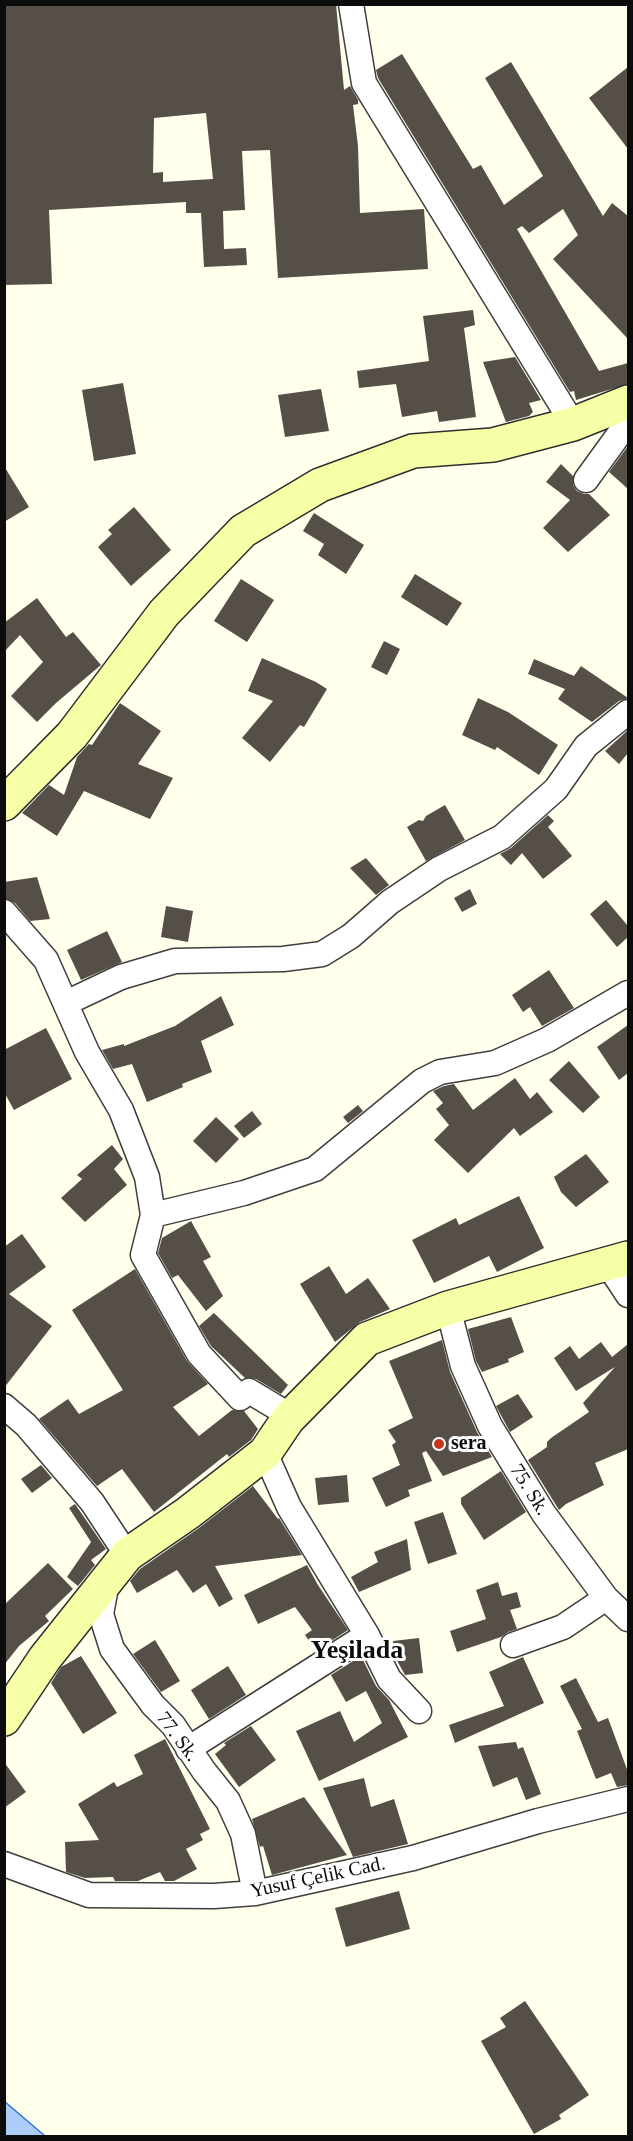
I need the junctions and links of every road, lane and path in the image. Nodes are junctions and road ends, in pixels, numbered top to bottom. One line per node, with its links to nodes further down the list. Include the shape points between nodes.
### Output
1 (351, 4): 4 (street, via 364,82)
2 (628, 402): 4 (street)
3 (628, 422): 5 (street)
4 (573, 424): 7 (street, via 494,445 413,451 320,485 243,531 164,613 72,735)
5 (586, 480)
6 (628, 712): 10 (street, via 586,746 556,789 502,837 439,869 322,954 283,959 175,961 121,977)
7 (4, 804)
8 (4, 912): 10 (street, via 46,960)
9 (628, 993): 11 (street, via 547,1040 495,1063 440,1072 422,1081 315,1169 244,1193)
10 (66, 1003): 11 (street, via 87,1052 121,1110 147,1177)
11 (153, 1215): 16 (street, via 143,1255 200,1354 240,1398 249,1391 279,1408)
12 (618, 1261): 13 (street); 14 (street)
13 (628, 1296)
14 (448, 1308): 16 (street, via 368,1339); 20 (street, 75. Sk., via 463,1366 536,1519)
15 (4, 1406): 18 (street, via 26,1425 92,1502)
16 (288, 1419): 17 (street)
17 (265, 1453): 18 (street); 22 (street, via 289,1507)
18 (127, 1555): 19 (street)
19 (107, 1582): 25 (street, via 45,1658); 26 (street, 77. Sk., via 101,1614 112,1649)
20 (606, 1598): 21 (street, 75. Sk.); 23 (street, via 563,1627)
21 (628, 1619)
22 (367, 1635): 24 (street, via 389,1679); 26 (street)
23 (513, 1645)
24 (419, 1711)
25 (4, 1719)
26 (188, 1749): 29 (street, 77. Sk., via 228,1801 243,1834)
27 (628, 1799): 29 (street, Yusuf Çelik Cad., via 413,1858)
28 (4, 1864): 29 (street, Yusuf Çelik Cad., via 88,1895 204,1897)
29 (255, 1893)

